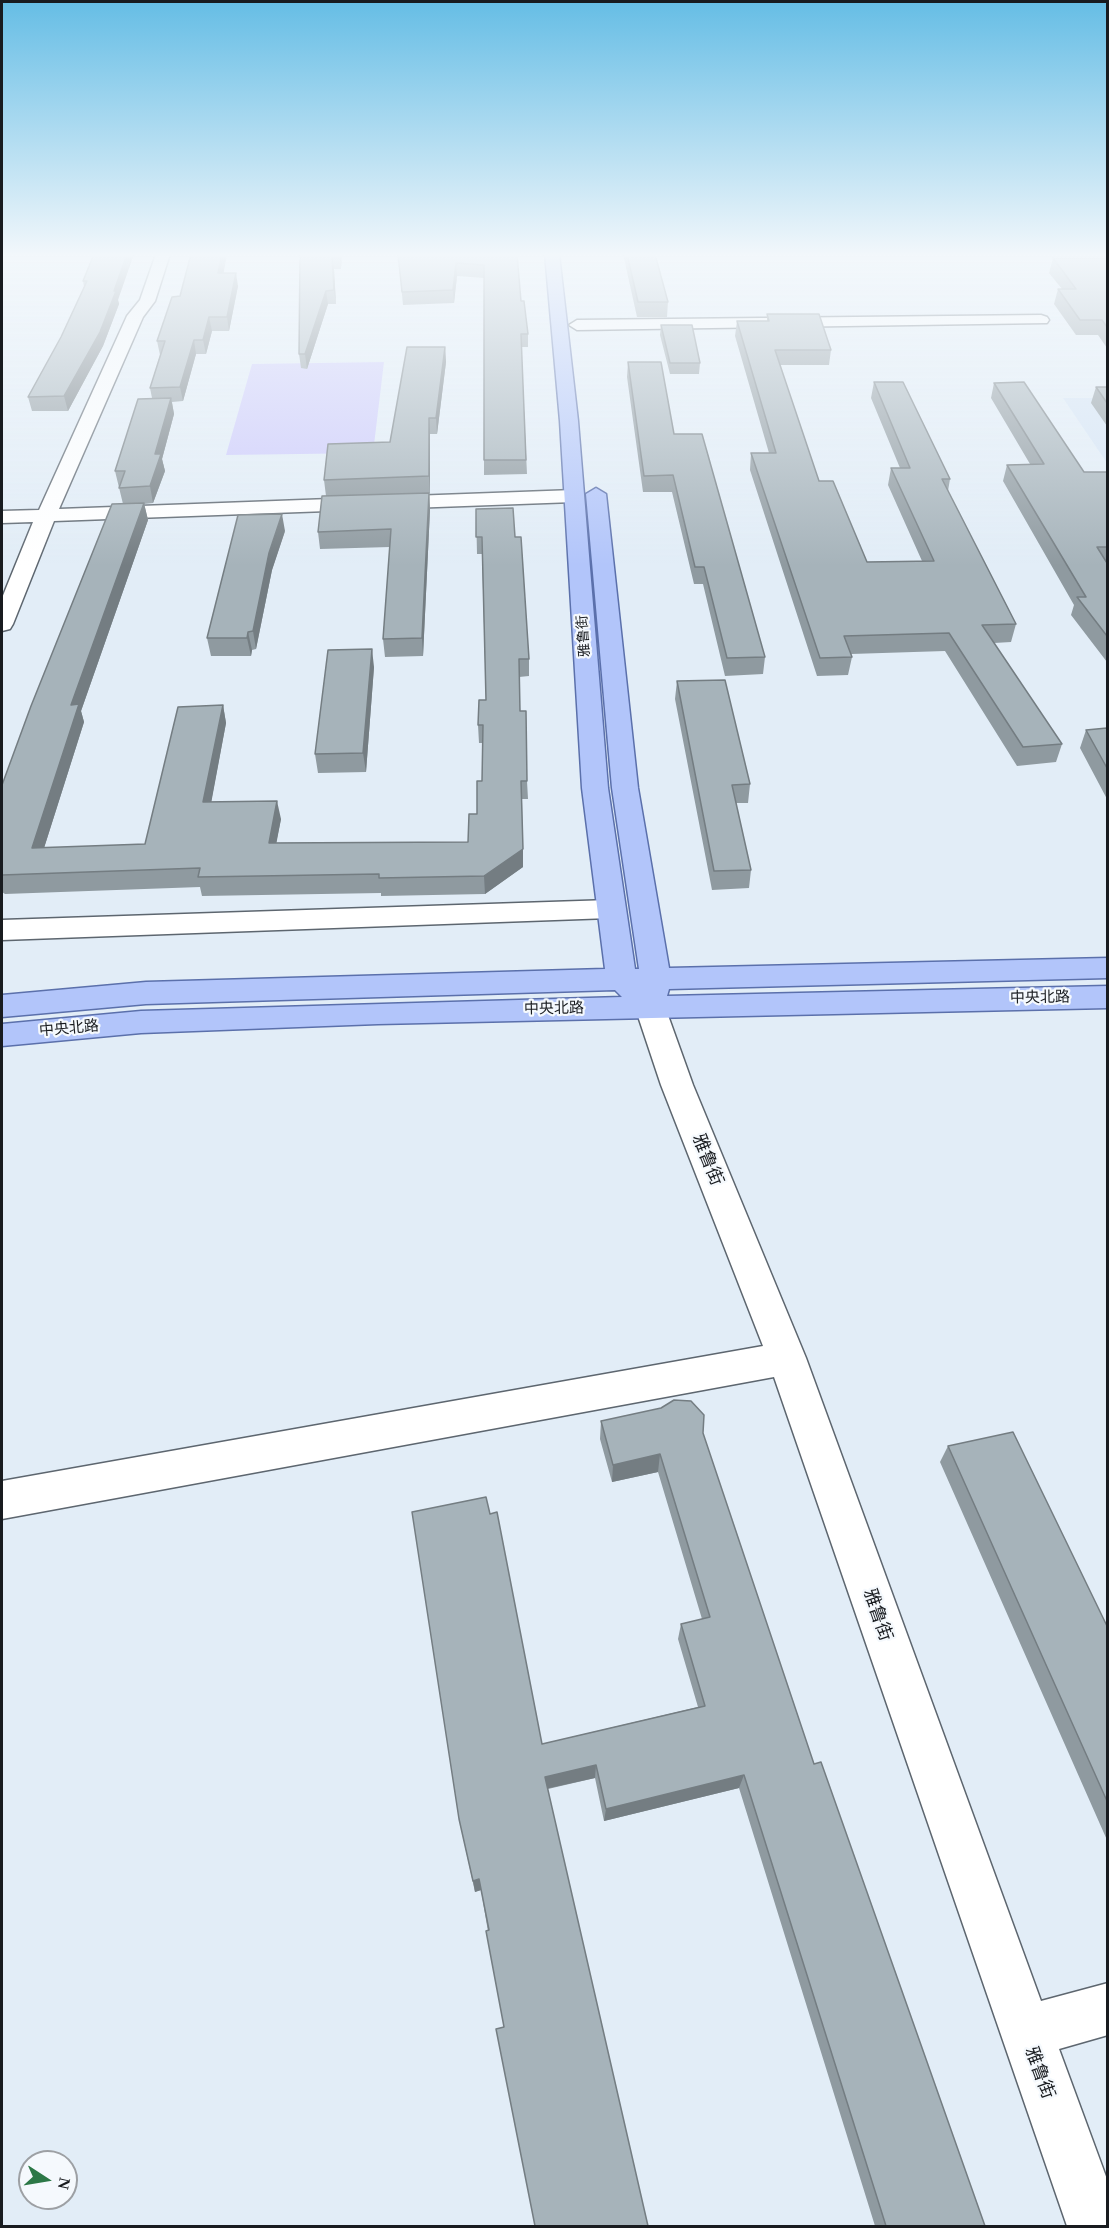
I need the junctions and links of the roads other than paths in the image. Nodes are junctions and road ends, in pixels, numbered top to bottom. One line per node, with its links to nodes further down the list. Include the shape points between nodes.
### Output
1 (116, 358): 5 (street)
2 (561, 358): 4 (main road, 雅鲁街)
3 (581, 358): 11 (main road, 雅鲁街, via 625,788 647,937)
4 (574, 496): 5 (street); 8 (main road, 雅鲁街, via 595,788)
5 (46, 516): 6 (street); 7 (street)
6 (2, 517)
7 (2, 624)
8 (610, 909): 9 (street); 11 (main road, 雅鲁街)
9 (2, 930)
10 (1107, 968): 11 (main road, 中央北路)
11 (643, 988): 12 (main road, 中央北路); 13 (main road, 中央北路, via 146,993); 14 (main road, 中央北路); 15 (street, 雅鲁街, via 677,1085)
12 (1107, 997)
13 (2, 1006)
14 (2, 1035)
15 (787, 1358): 16 (street); 18 (street, 雅鲁街)
16 (2, 1500)
17 (1107, 2009): 18 (street)
18 (1024, 2032): 19 (street, 雅鲁街)
19 (1095, 2226)

